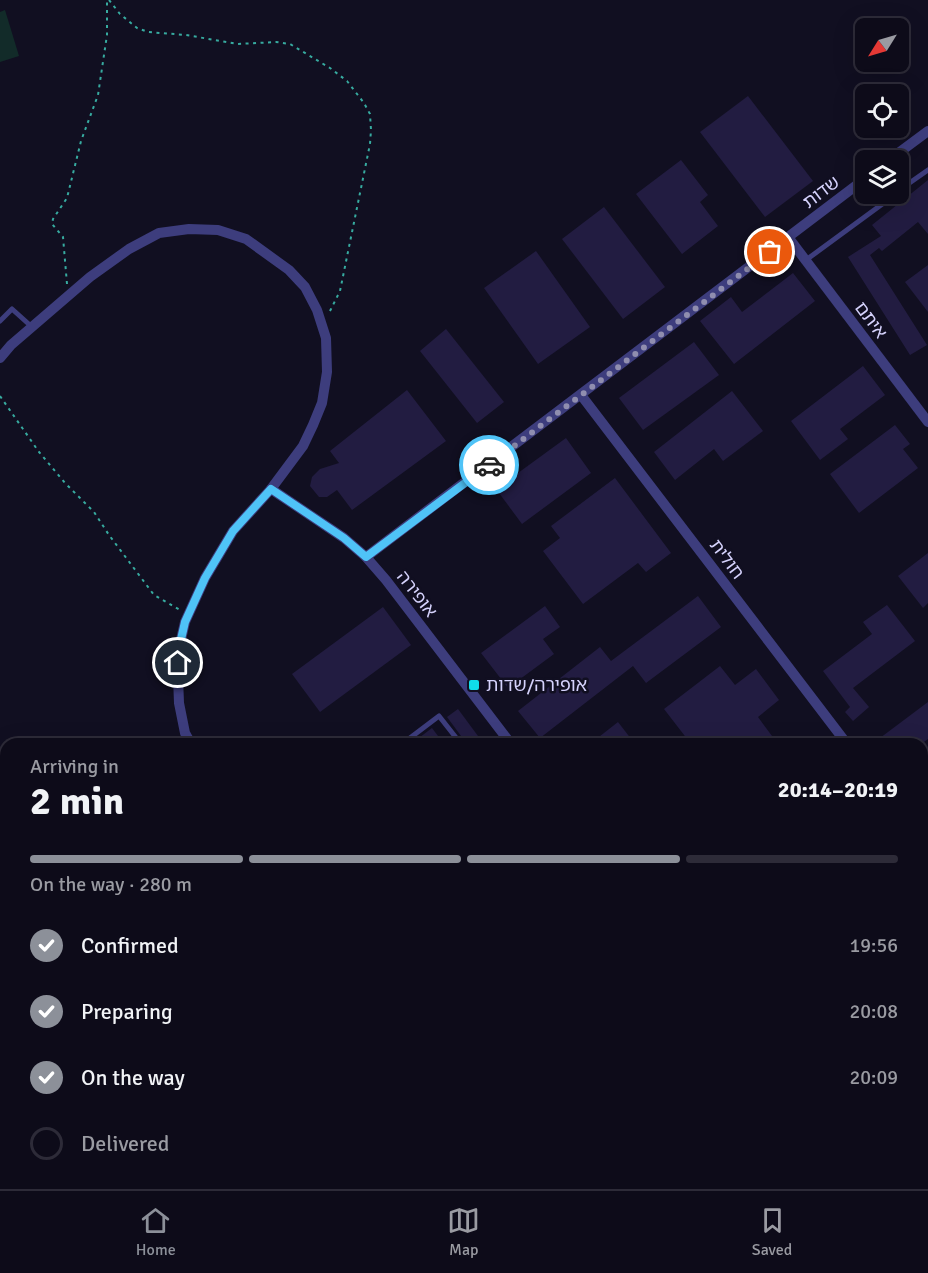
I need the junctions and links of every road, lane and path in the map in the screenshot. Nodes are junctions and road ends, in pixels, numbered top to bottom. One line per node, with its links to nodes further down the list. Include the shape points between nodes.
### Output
1 (108, 0): 10 (path, via 98,94 67,198 52,224 63,237 67,283); 11 (path, via 137,28 148,32 237,44 290,44 347,81 364,103 370,114 370,144 340,291)
2 (928, 131): 3 (street)
3 (902, 150)
4 (928, 170): 5 (lane)
5 (909, 183)
6 (855, 186): 8 (street, שדות)
7 (881, 204): 9 (lane)
8 (788, 237): 9 (street, איתם); 15 (street, שדות)
9 (806, 260): 17 (street, איתם)
10 (73, 291): 13 (street); 18 (street, via 129,249 159,233 189,229 218,230 246,238 289,270 317,310 326,338 327,372 322,403 303,446)
11 (326, 319)
12 (0, 321): 13 (lane, via 12,309)
13 (32, 327): 14 (street)
14 (0, 358)
15 (581, 394): 19 (street, שדות); 25 (street, חולית)
16 (0, 396): 20 (path, via 39,452 94,512 154,595)
17 (928, 422)
18 (271, 489): 19 (street, אופירה); 20 (street, via 233,531)
19 (366, 557): 24 (street, אופירה)
20 (189, 614): 21 (street, via 179,648 178,677 179,703)
21 (188, 738)
22 (410, 738): 23 (lane, via 439,716)
23 (456, 738)
24 (505, 738)
25 (842, 738)

